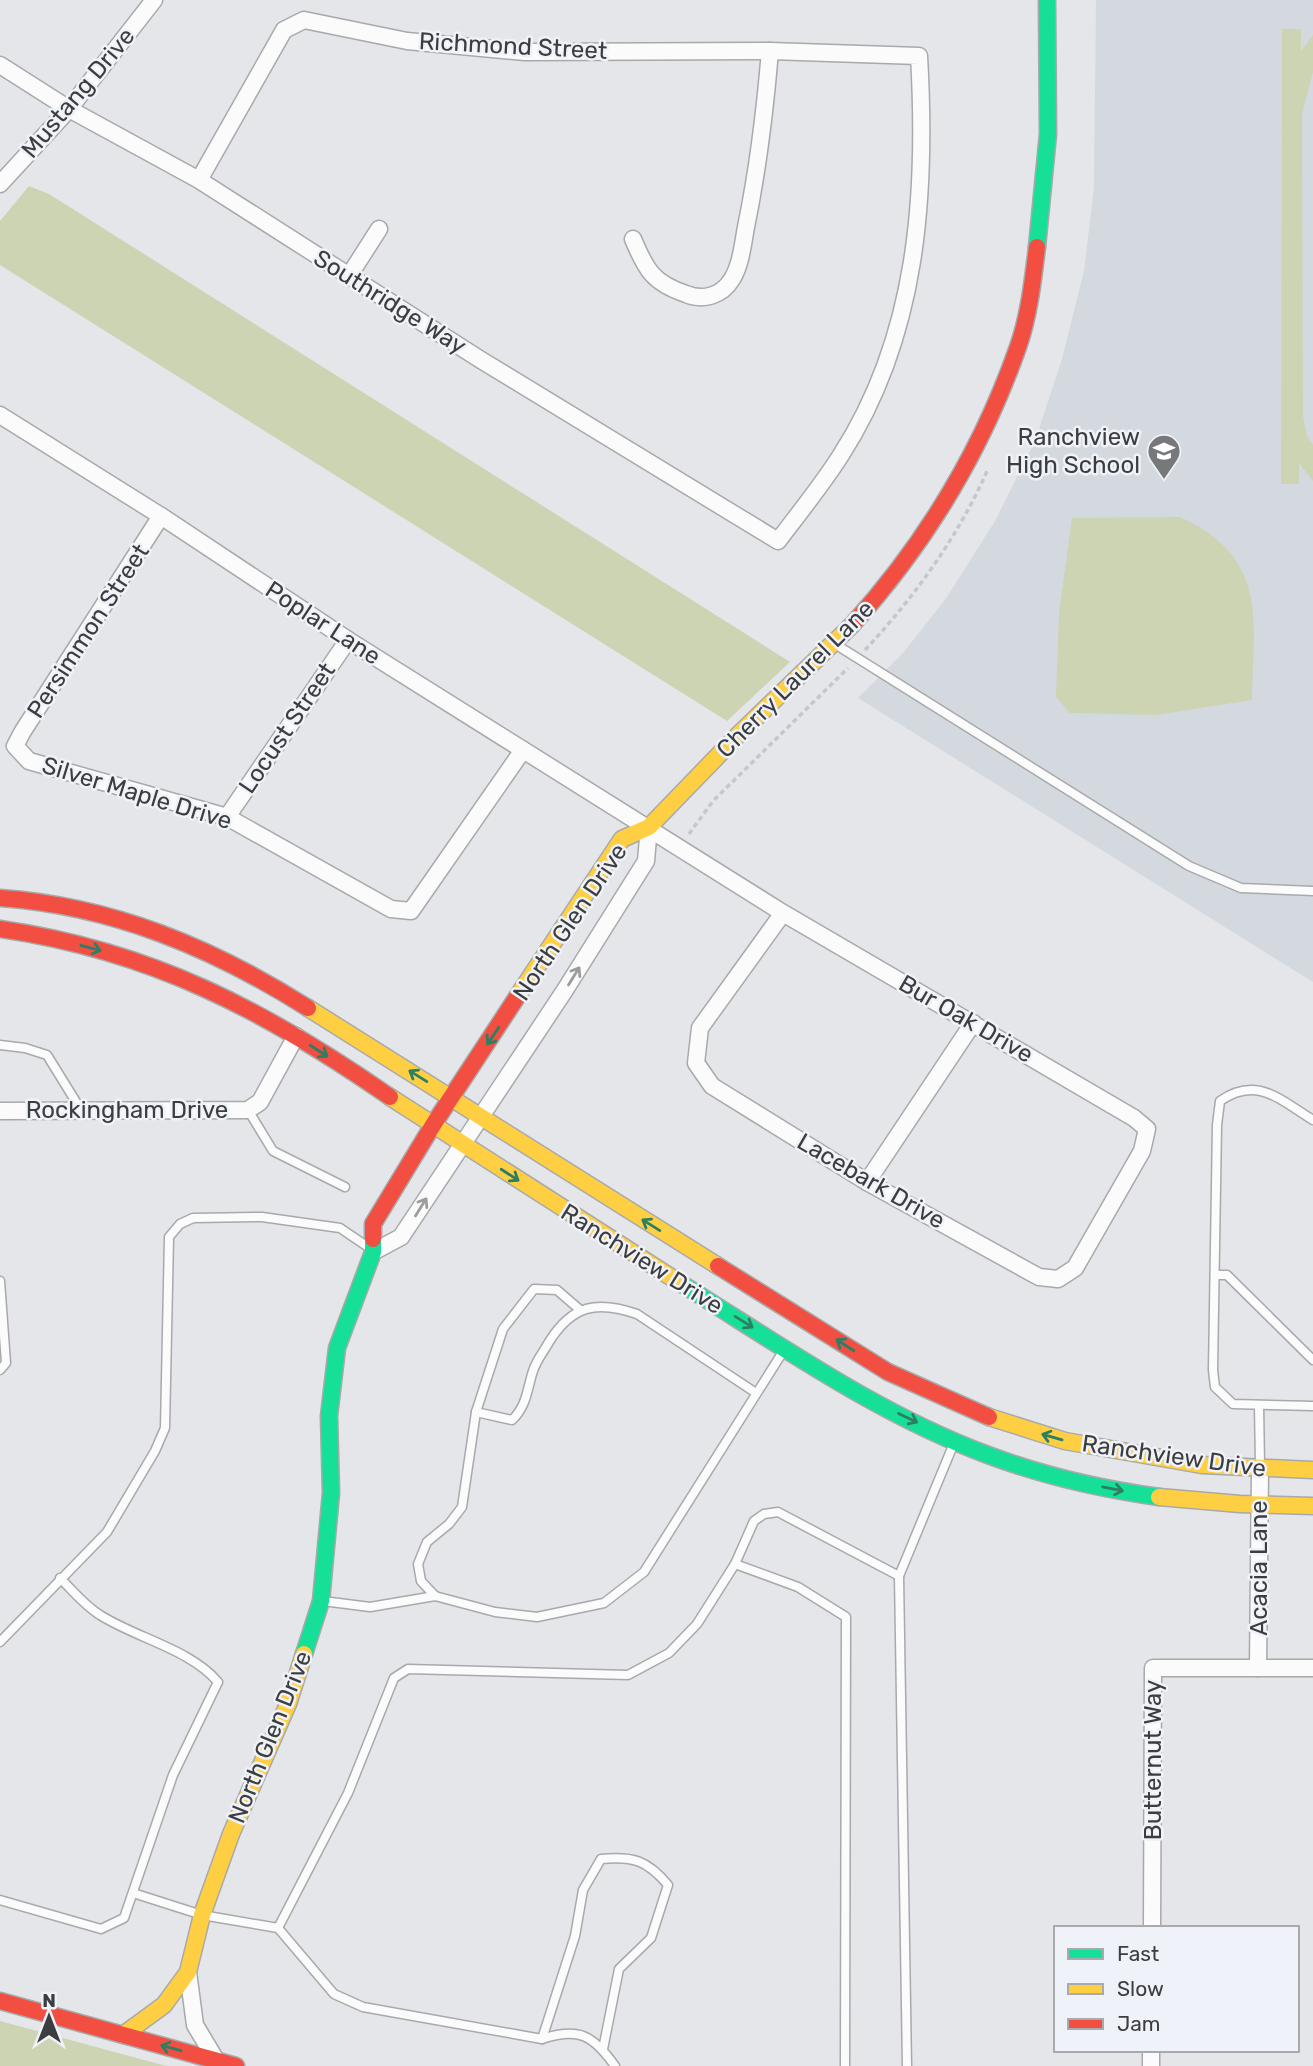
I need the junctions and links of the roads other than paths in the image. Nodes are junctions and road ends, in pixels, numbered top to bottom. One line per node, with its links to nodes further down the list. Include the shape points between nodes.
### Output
1 (154, 0): 5 (street, Mustang Drive)
2 (1047, 0): 15 (street, Cherry Laurel Lane, via 1044,197 1020,345 981,439 935,519 887,586)
3 (770, 51): 6 (street, Richmond Street, via 526,52 407,41 304,20 284,30); 9 (street, via 761,154 732,279 718,294 697,299 664,287 646,269); 13 (street, Richmond Street, via 919,56 923,179 903,310 881,376 842,454)
4 (0, 65): 5 (street, Southridge Way)
5 (69, 109): 6 (street, Southridge Way); 7 (street, Mustang Drive)
6 (199, 180): 10 (street, Southridge Way)
7 (0, 184)
8 (379, 229): 10 (street)
9 (633, 239)
10 (349, 276): 13 (street, Southridge Way)
11 (0, 415): 12 (street, Poplar Lane)
12 (162, 516): 14 (street, Poplar Lane); 16 (street, Persimmon Street)
13 (778, 541)
14 (348, 640): 17 (street, Poplar Lane); 18 (street, Locust Street)
15 (835, 644): 19 (street, Cherry Laurel Lane); 21 (lane, via 1189,866 1241,888)
16 (15, 746): 18 (street, Silver Maple Drive, via 29,761)
17 (523, 750): 18 (street, Silver Maple Drive, via 411,911 391,909); 19 (street, Poplar Lane)
18 (227, 817)
19 (649, 827): 20 (street, Poplar Lane); 30 (street, North Glen Drive, one-way to 30, via 622,839); 34 (street, North Glen Drive, one-way to 19, via 646,861)
20 (680, 847): 24 (street, Bur Oak Drive)
21 (1313, 891)
22 (0, 898): 23 (street, Ranchview Drive)
23 (70, 906): 26 (street); 30 (street, Ranchview Drive, one-way to 23, via 211,952 132,922)
24 (783, 913): 27 (street, Bur Oak Drive); 38 (street, Lacebark Drive, via 700,1028 696,1063 712,1086)
25 (0, 929): 26 (street, Ranchview Drive)
26 (62, 941): 28 (street, Ranchview Drive, one-way to 28, via 173,975)
27 (973, 1023): 38 (street); 42 (street, Bur Oak Drive, via 1147,1129 1142,1151 1075,1268)
28 (296, 1036): 31 (street, Rockingham Drive, via 260,1102); 36 (street, Ranchview Drive, one-way to 36)
29 (0, 1045): 33 (lane, via 47,1055)
30 (451, 1097): 34 (street, Ranchview Drive); 36 (street, North Glen Drive)
31 (247, 1110): 33 (street, Rockingham Drive); 39 (lane, via 273,1152)
32 (0, 1111): 33 (street, Rockingham Drive)
33 (82, 1111)
34 (481, 1117): 37 (street, North Glen Drive); 53 (street, Ranchview Drive, one-way to 34, via 1132,1455 1065,1441 1000,1422 888,1372)
35 (1313, 1120): 41 (lane, via 1255,1088 1234,1091 1220,1101)
36 (433, 1125): 37 (street, Ranchview Drive); 40 (street, North Glen Drive, via 373,1224)
37 (461, 1144): 40 (street, North Glen Drive, one-way to 37, via 401,1237); 45 (street, Ranchview Drive, one-way to 45)
38 (867, 1182): 42 (street, Lacebark Drive, via 1039,1277)
39 (345, 1187)
40 (373, 1252): 59 (lane, via 363,1240 328,1226 262,1217 193,1218 180,1224 169,1237 166,1428 107,1532); 61 (street, North Glen Drive, via 337,1349 329,1416 331,1493)
41 (1215, 1275): 46 (lane, via 1227,1275); 49 (lane, via 1215,1388 1233,1404)
42 (1058, 1279)
43 (0, 1281): 47 (lane, via 6,1363)
44 (579, 1309): 48 (lane, via 618,1307 637,1314); 51 (lane, via 558,1328 534,1368 523,1410 512,1420); 51 (lane, via 557,1290 534,1289 503,1329)
45 (785, 1348): 48 (lane); 52 (street, Ranchview Drive, one-way to 52, via 866,1397)
46 (1313, 1360)
47 (0, 1370)
48 (756, 1394): 60 (lane, via 644,1572 604,1603 537,1617 495,1612)
49 (1259, 1405): 50 (lane); 53 (lane)
50 (1313, 1406)
51 (476, 1412): 60 (lane, via 462,1507 428,1542 418,1564 421,1581)
52 (955, 1441): 55 (street, Ranchview Drive, one-way to 55, via 1023,1468 1083,1483 1176,1499); 58 (lane)
53 (1260, 1469): 54 (street, Ranchview Drive); 55 (street, Acacia Lane)
54 (1313, 1470)
55 (1259, 1506): 56 (street, Ranchview Drive); 63 (street, Acacia Lane)
56 (1313, 1506)
57 (735, 1564): 58 (lane, via 754,1521 778,1512); 69 (lane, via 697,1624 668,1653 628,1675 408,1669 394,1678 348,1793); 78 (lane, via 798,1587 846,1617)
58 (899, 1576): 79 (lane)
59 (60, 1578): 62 (lane); 65 (lane, via 97,1614 209,1672 218,1682 173,1775)
60 (435, 1596): 61 (lane, via 370,1607)
61 (321, 1601): 67 (street, North Glen Drive, via 288,1704 230,1834)
62 (0, 1642)
63 (1258, 1668): 64 (street, Butternut Way); 68 (street, Butternut Way, via 1153,1668)
64 (1313, 1668)
65 (133, 1893): 66 (lane, via 124,1918 101,1928); 67 (lane)
66 (0, 1900)
67 (202, 1915): 69 (lane); 70 (street, North Glen Drive)
68 (1152, 1926)
69 (278, 1928): 73 (lane, via 334,1994 363,2007)
70 (187, 1972): 72 (street, North Glen Drive, via 164,2005); 75 (street, North Glen Drive, via 195,2025)
71 (0, 2001): 72 (street)
72 (123, 2035): 75 (street, one-way to 72)
73 (542, 2039): 74 (lane, via 565,2031 592,2039); 74 (lane, via 575,1936 583,1889 601,1859 618,1857 651,1865 668,1885 651,1938 619,1969)
74 (603, 2049): 77 (lane)
75 (216, 2060): 76 (street)
76 (236, 2066)
77 (615, 2066)
78 (845, 2066)
79 (906, 2066)

